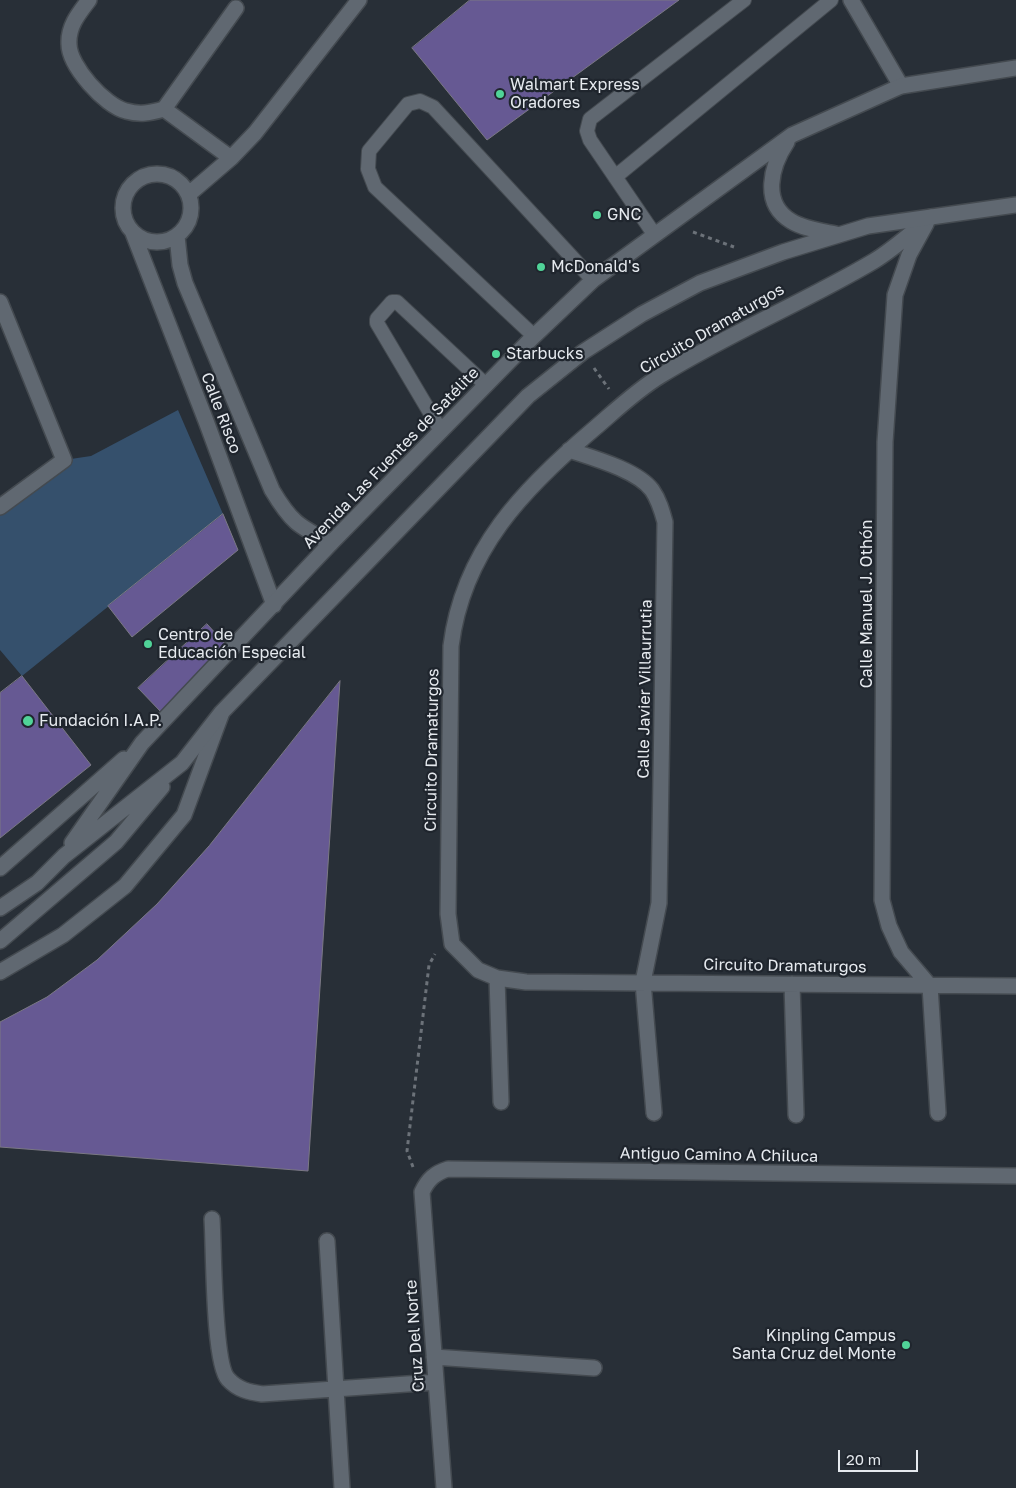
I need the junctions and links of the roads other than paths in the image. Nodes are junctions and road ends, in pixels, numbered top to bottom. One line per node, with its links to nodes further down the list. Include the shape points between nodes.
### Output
1 (89, 0): 9 (street, via 74,21 68,45 79,71 101,96 124,111 144,115)
2 (359, 0): 11 (street)
3 (744, 0): 12 (lane, via 590,119 587,131 590,140)
4 (831, 0): 12 (lane)
5 (851, 0): 8 (street)
6 (236, 8): 9 (street)
7 (1016, 68): 8 (street, Avenida Las Fuentes de Satélite)
8 (901, 86): 10 (street, Avenida Las Fuentes de Satélite)
9 (164, 109): 11 (street)
10 (792, 134): 17 (street, Avenida Las Fuentes de Satélite); 18 (street, via 777,157 772,174 771,189 775,202 791,221)
11 (231, 158): 13 (street)
12 (616, 177): 17 (lane)
13 (188, 194): 16 (street, via 177,180 160,174 137,180 123,200 124,218); 19 (street, via 192,205 191,217)
14 (1015, 206): 15 (street, Circuito Dramaturgos)
15 (931, 217): 18 (street, Circuito Dramaturgos); 25 (street, Circuito Dramaturgos, via 875,260 659,376); 40 (street, Calle Manuel J. Othón, via 909,255 894,295 885,442 882,900 901,952)
16 (133, 233): 19 (street, via 154,243); 28 (street, Calle Risco)
17 (654, 234): 20 (street, Avenida Las Fuentes de Satélite)
18 (836, 234): 29 (street, Avenida Las Fuentes de Satélite, via 700,284 642,314 583,352 528,396)
19 (178, 236): 27 (street, Calle Risco, via 185,282 272,490 287,515 301,528)
20 (594, 280): 22 (street, Avenida Las Fuentes de Satélite); 22 (lane, via 433,107 420,102 408,104 368,151 368,169 375,187)
21 (0, 302): 26 (street, via 64,460)
22 (534, 336): 23 (street, Avenida Las Fuentes de Satélite)
23 (486, 385): 24 (street, Avenida Las Fuentes de Satélite); 24 (lane, via 397,302 392,302 376,319 377,324)
24 (441, 431): 27 (street, Avenida Las Fuentes de Satélite)
25 (570, 450): 37 (street, Circuito Dramaturgos, via 530,488 501,522 480,555 463,588 450,646 448,914 452,944 478,970); 38 (street, Calle Javier Villaurrutia, via 620,469 651,489 665,522 659,903)
26 (0, 507)
27 (331, 543): 28 (street, Avenida Las Fuentes de Satélite)
28 (274, 605): 30 (street, Avenida Las Fuentes de Satélite)
29 (222, 713): 31 (street, Avenida Las Fuentes de Satélite); 36 (street, Avenida Las Fuentes de Satélite, via 184,814 125,886 63,935)
30 (142, 743): 32 (street, Avenida Las Fuentes de Satélite); 33 (street)
31 (182, 763): 32 (street, Avenida Las Fuentes de Satélite); 35 (street, via 116,842)
32 (64, 856): 34 (street, Avenida Las Fuentes de Satélite, via 37,883)
33 (0, 868)
34 (0, 908)
35 (0, 941)
36 (0, 972)
37 (497, 978): 38 (street, Circuito Dramaturgos, via 526,982); 42 (street)
38 (643, 982): 39 (street, Circuito Dramaturgos); 44 (street, Calle Javier Villaurrutia)
39 (792, 984): 40 (street, Circuito Dramaturgos); 45 (street)
40 (930, 986): 41 (street, Circuito Dramaturgos); 43 (street)
41 (1016, 986)
42 (501, 1102)
43 (938, 1113)
44 (654, 1114)
45 (796, 1115)
46 (1016, 1176): 47 (street, Antiguo Camino A Chiluca, via 448,1169 436,1173)
47 (426, 1183): 50 (street, Cruz Del Norte, via 422,1192)
48 (212, 1219): 53 (street, via 219,1355 227,1378 244,1391 262,1394)
49 (326, 1240): 53 (street)
50 (434, 1357): 51 (street); 52 (street, Cruz Del Norte)
51 (594, 1368)
52 (436, 1382): 53 (street); 55 (street, Cruz Del Norte)
53 (337, 1389): 54 (street)
54 (342, 1488)
55 (444, 1488)

